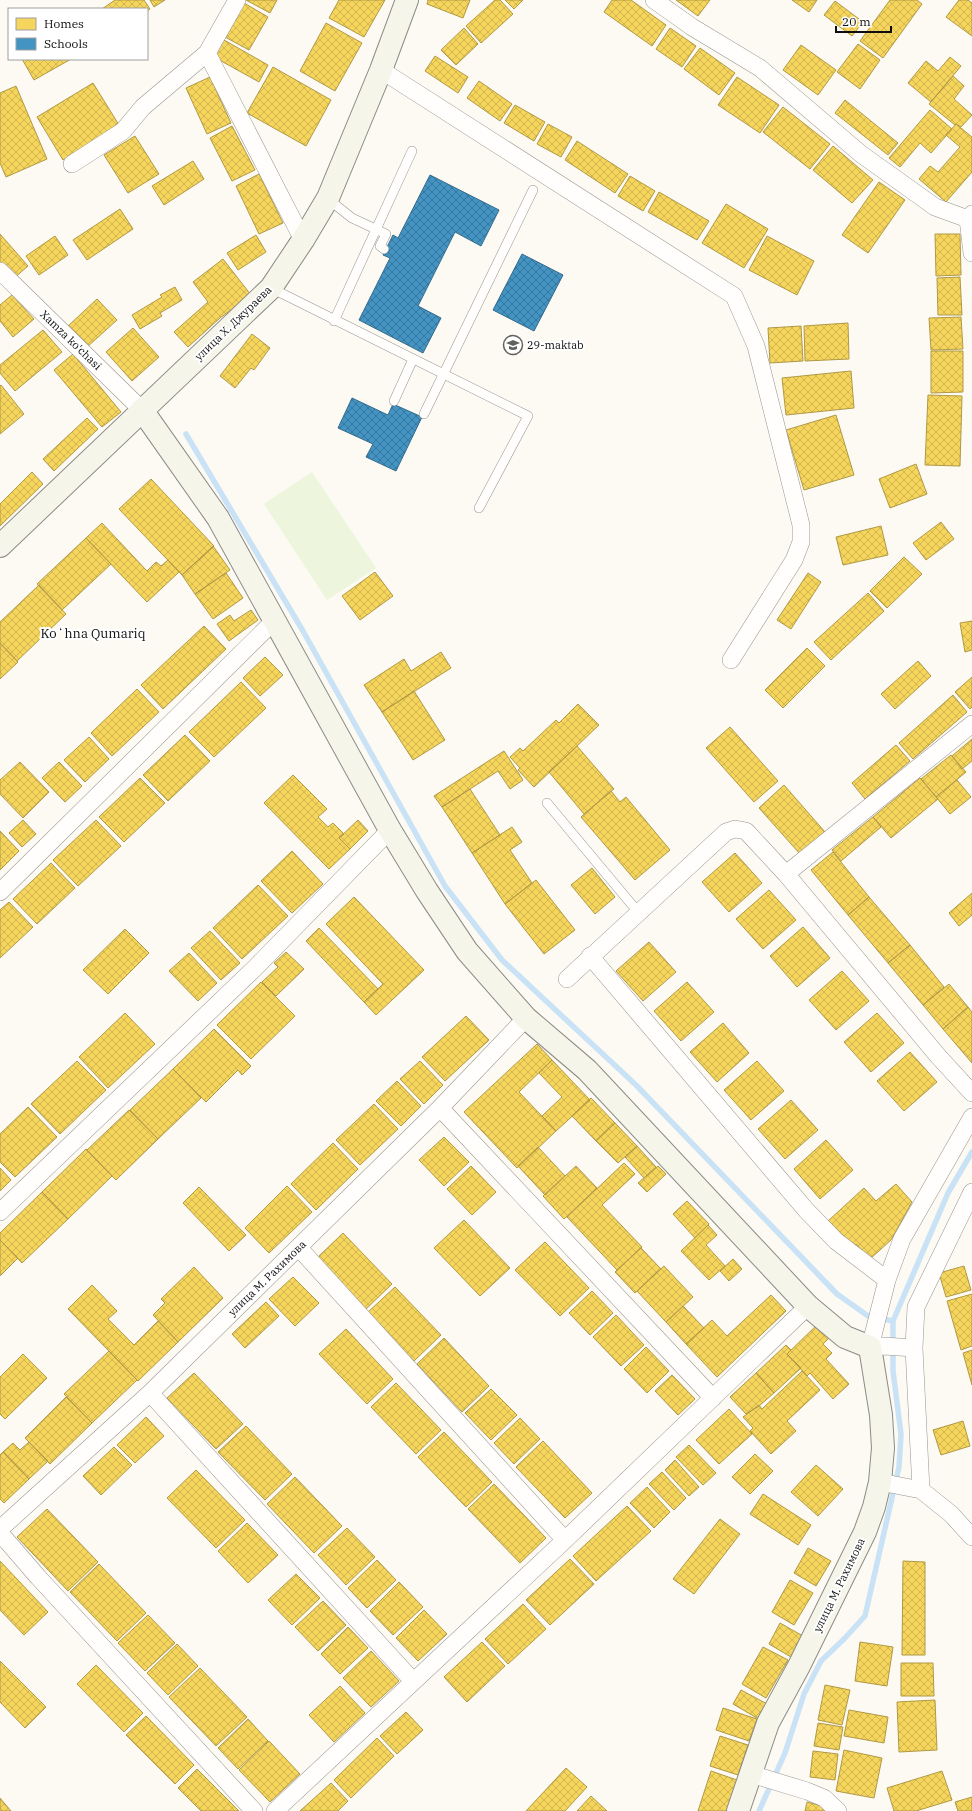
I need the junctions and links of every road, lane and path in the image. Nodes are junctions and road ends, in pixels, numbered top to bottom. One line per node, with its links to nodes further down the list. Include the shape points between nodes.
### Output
1 (237, 0): 4 (street)
2 (406, 0): 5 (street, улица Х. Джураева)
3 (654, 0): 10 (street, via 692,27 760,68 861,154 934,207)
4 (208, 52): 7 (street, via 144,107 123,130); 12 (street)
5 (381, 70): 9 (street, улица Х. Джураева); 26 (street, via 734,296 756,346 801,525 800,542 794,560)
6 (412, 151): 11 (lane)
7 (72, 164)
8 (533, 190): 19 (lane)
9 (328, 198): 11 (lane, via 352,218); 12 (street, улица Х. Джураева)
10 (970, 216): 14 (street)
11 (372, 228): 13 (lane, via 386,234 380,246); 17 (lane)
12 (303, 240): 16 (street, улица Х. Джураева)
13 (384, 249)
14 (972, 253)
15 (0, 271): 21 (street, Xamza ko'chasi)
16 (271, 288): 17 (lane); 21 (street, улица Х. Джураева)
17 (334, 321): 18 (lane)
18 (413, 359): 19 (lane); 20 (lane)
19 (443, 373): 22 (lane); 23 (lane, via 528,416)
20 (394, 401)
21 (142, 410): 24 (street, улица Х. Джураева); 25 (street, via 218,518)
22 (424, 414)
23 (479, 508)
24 (0, 546)
25 (274, 621): 29 (street); 31 (street)
26 (731, 660)
27 (972, 724): 30 (street)
28 (547, 804): 32 (lane)
29 (390, 830): 35 (street, via 467,951); 40 (street, via 255,968)
30 (786, 874): 32 (street, via 746,831 735,829 726,832); 36 (street)
31 (0, 892)
32 (638, 912): 33 (street)
33 (590, 956): 34 (street); 42 (street, via 806,1210 836,1241)
34 (567, 979)
35 (526, 1018): 37 (street, улица М. Рахимова); 43 (street, via 586,1070)
36 (972, 1093)
37 (440, 1108): 41 (street, улица М. Рахимова); 47 (street)
38 (972, 1117): 42 (street, via 902,1239)
39 (972, 1192): 45 (street, via 916,1307)
40 (0, 1212)
41 (299, 1248): 46 (street, улица М. Рахимова); 53 (street)
42 (887, 1280): 44 (street, via 880,1306)
43 (808, 1306): 44 (street, via 846,1337); 47 (street)
44 (876, 1341): 45 (street); 48 (street, улица М. Рахимова, via 883,1448)
45 (914, 1348): 49 (street)
46 (150, 1392): 50 (street, улица М. Рахимова); 54 (street)
47 (713, 1398): 53 (street)
48 (880, 1482): 49 (street); 55 (street, улица М. Рахимова, via 865,1532 768,1723)
49 (921, 1490): 52 (street, via 951,1514)
50 (0, 1529)
51 (0, 1533): 56 (street)
52 (972, 1537)
53 (565, 1540): 54 (street)
54 (413, 1681): 57 (street)
55 (757, 1776): 58 (street, улица М. Рахимова); 59 (street, via 824,1798)
56 (254, 1811)
57 (275, 1811)
58 (738, 1811)
59 (838, 1811)

